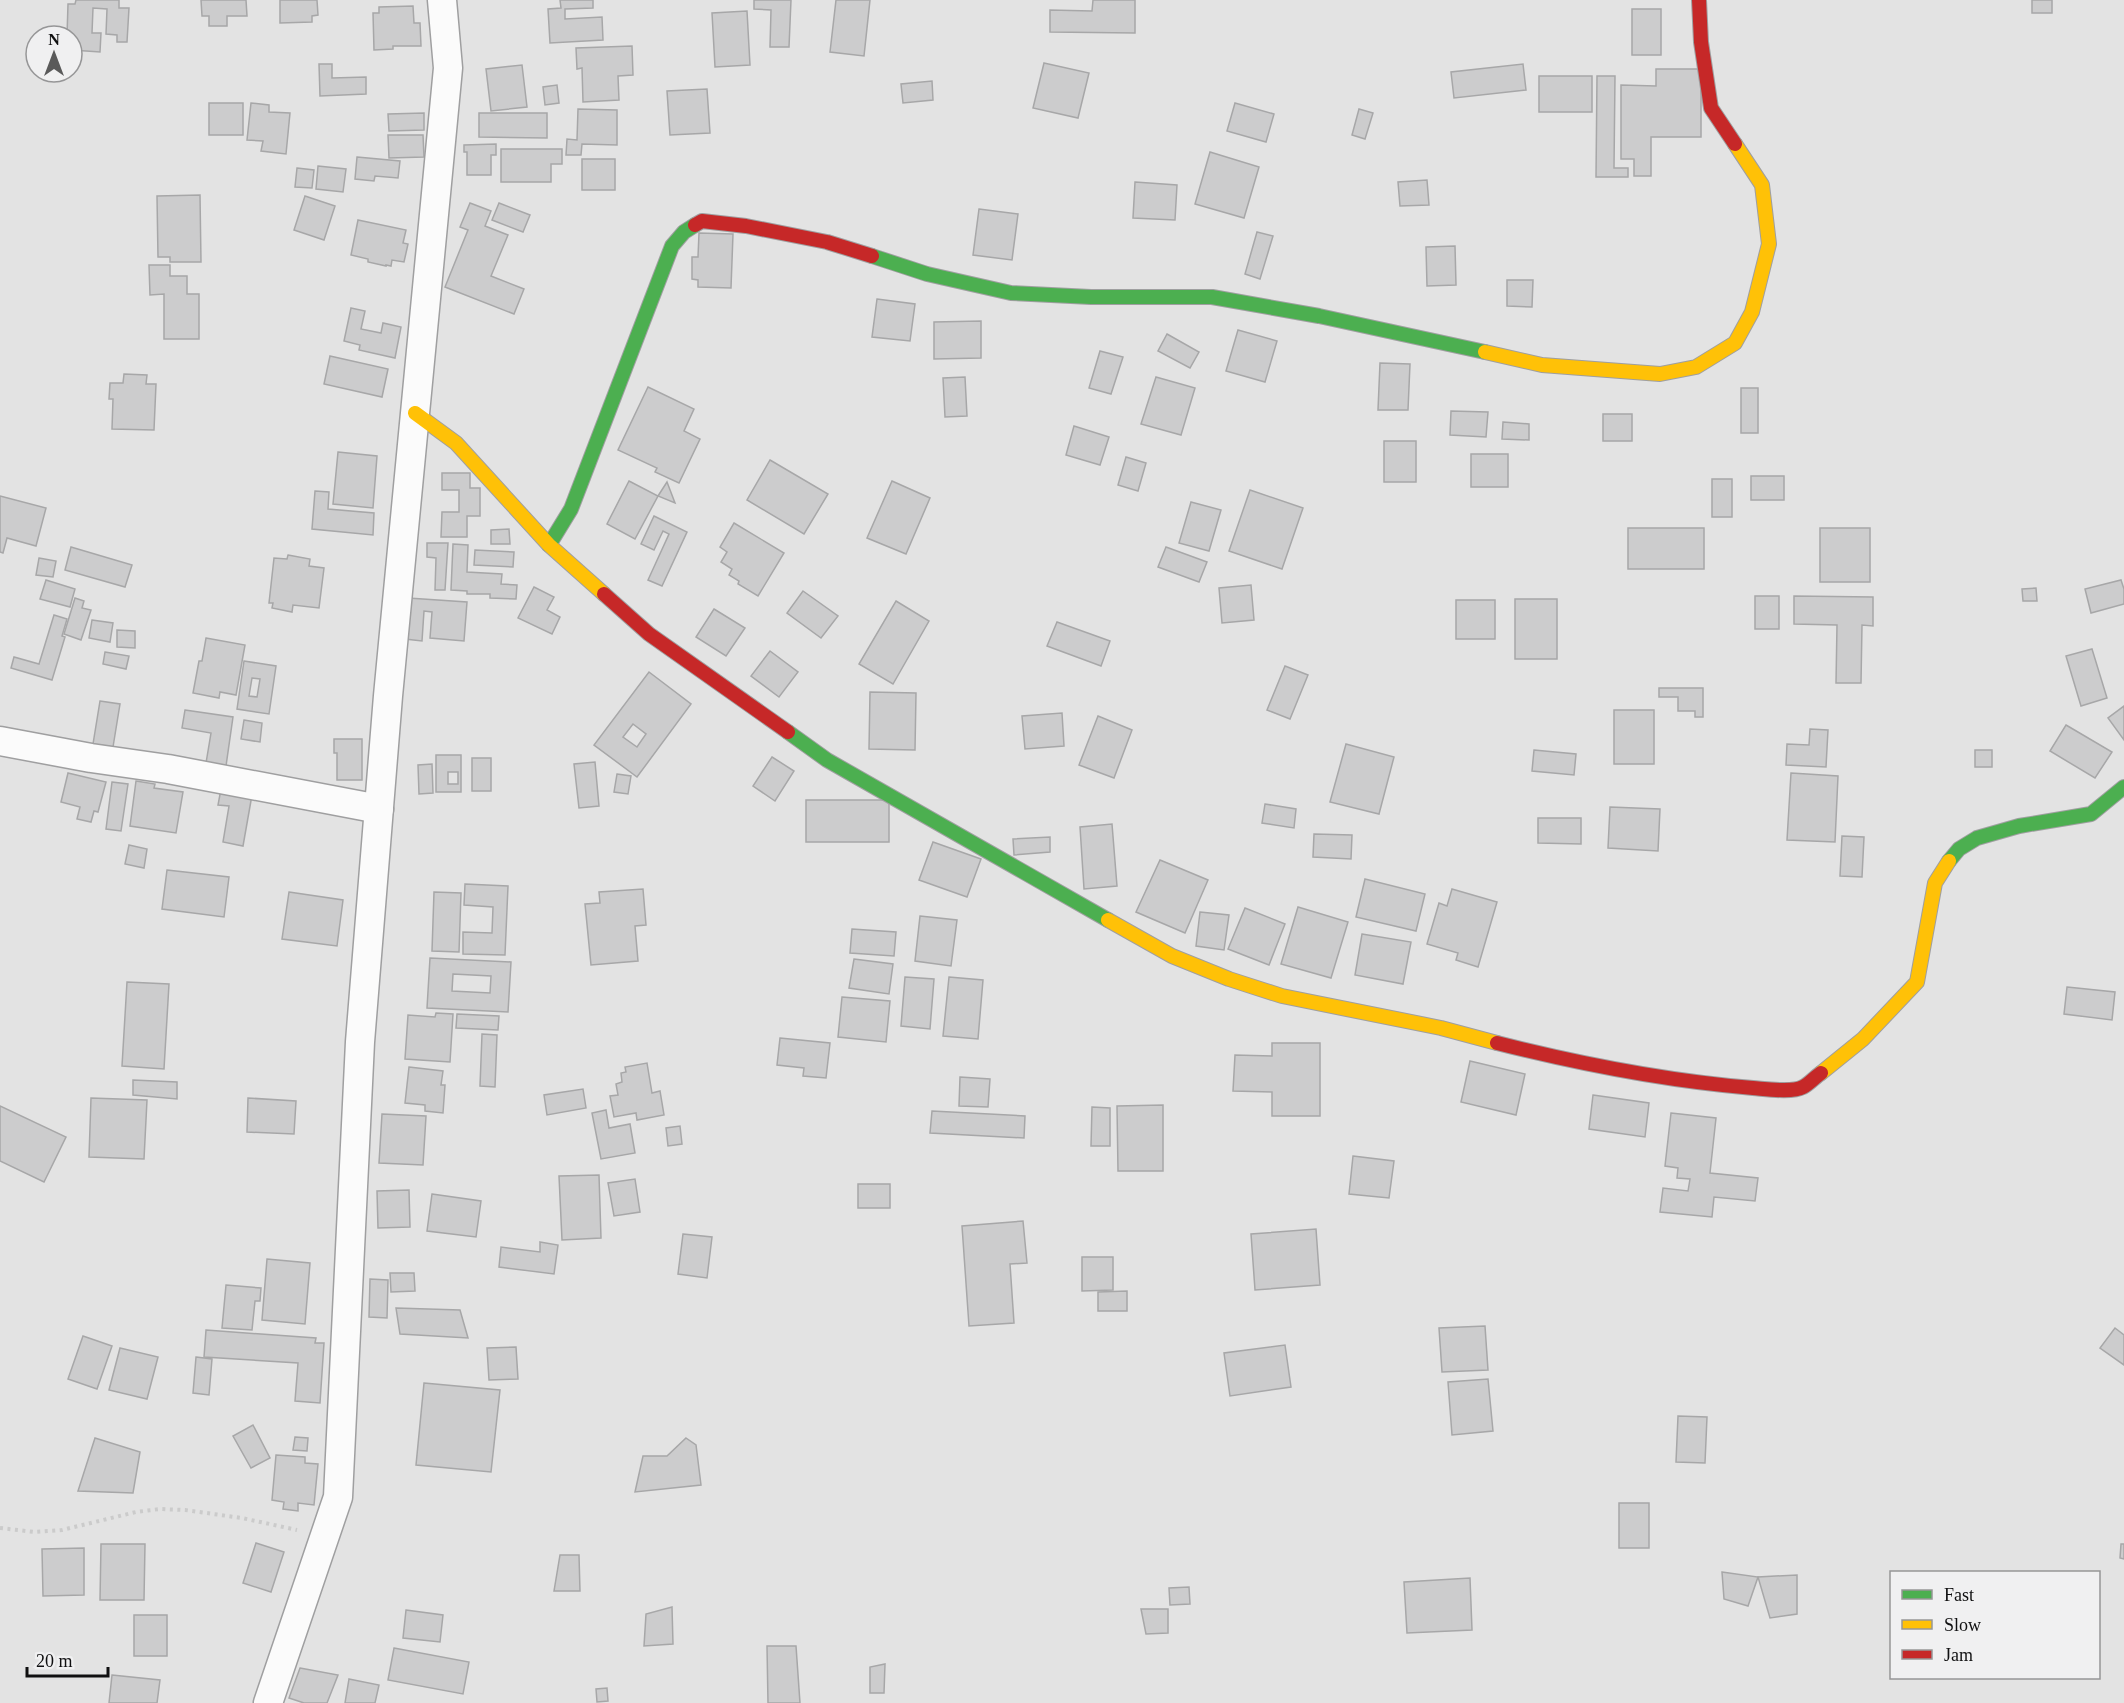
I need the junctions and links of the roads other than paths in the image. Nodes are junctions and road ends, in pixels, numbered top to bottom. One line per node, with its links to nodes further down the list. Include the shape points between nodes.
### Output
1 (442, 0): 3 (street, via 448,68)
2 (1699, 0): 4 (street, via 1711,108 1762,185 1769,244 1752,312 1735,343 1696,367 1660,374 1542,364 1212,297 1011,293 927,274 827,242 702,221 684,232 672,246 571,509)
3 (415, 413): 4 (street, via 456,443); 7 (street)
4 (549, 545): 6 (street, via 648,634 827,760 1173,956 1282,996 1441,1028 1556,1058 1677,1079 1775,1090 1802,1088 1863,1039 1917,982 1935,883 1944,865 1959,849 1977,837 2091,814)
5 (0, 741): 7 (street)
6 (2124, 787)
7 (379, 810): 8 (street, via 360,1042 338,1497)
8 (267, 1703)

